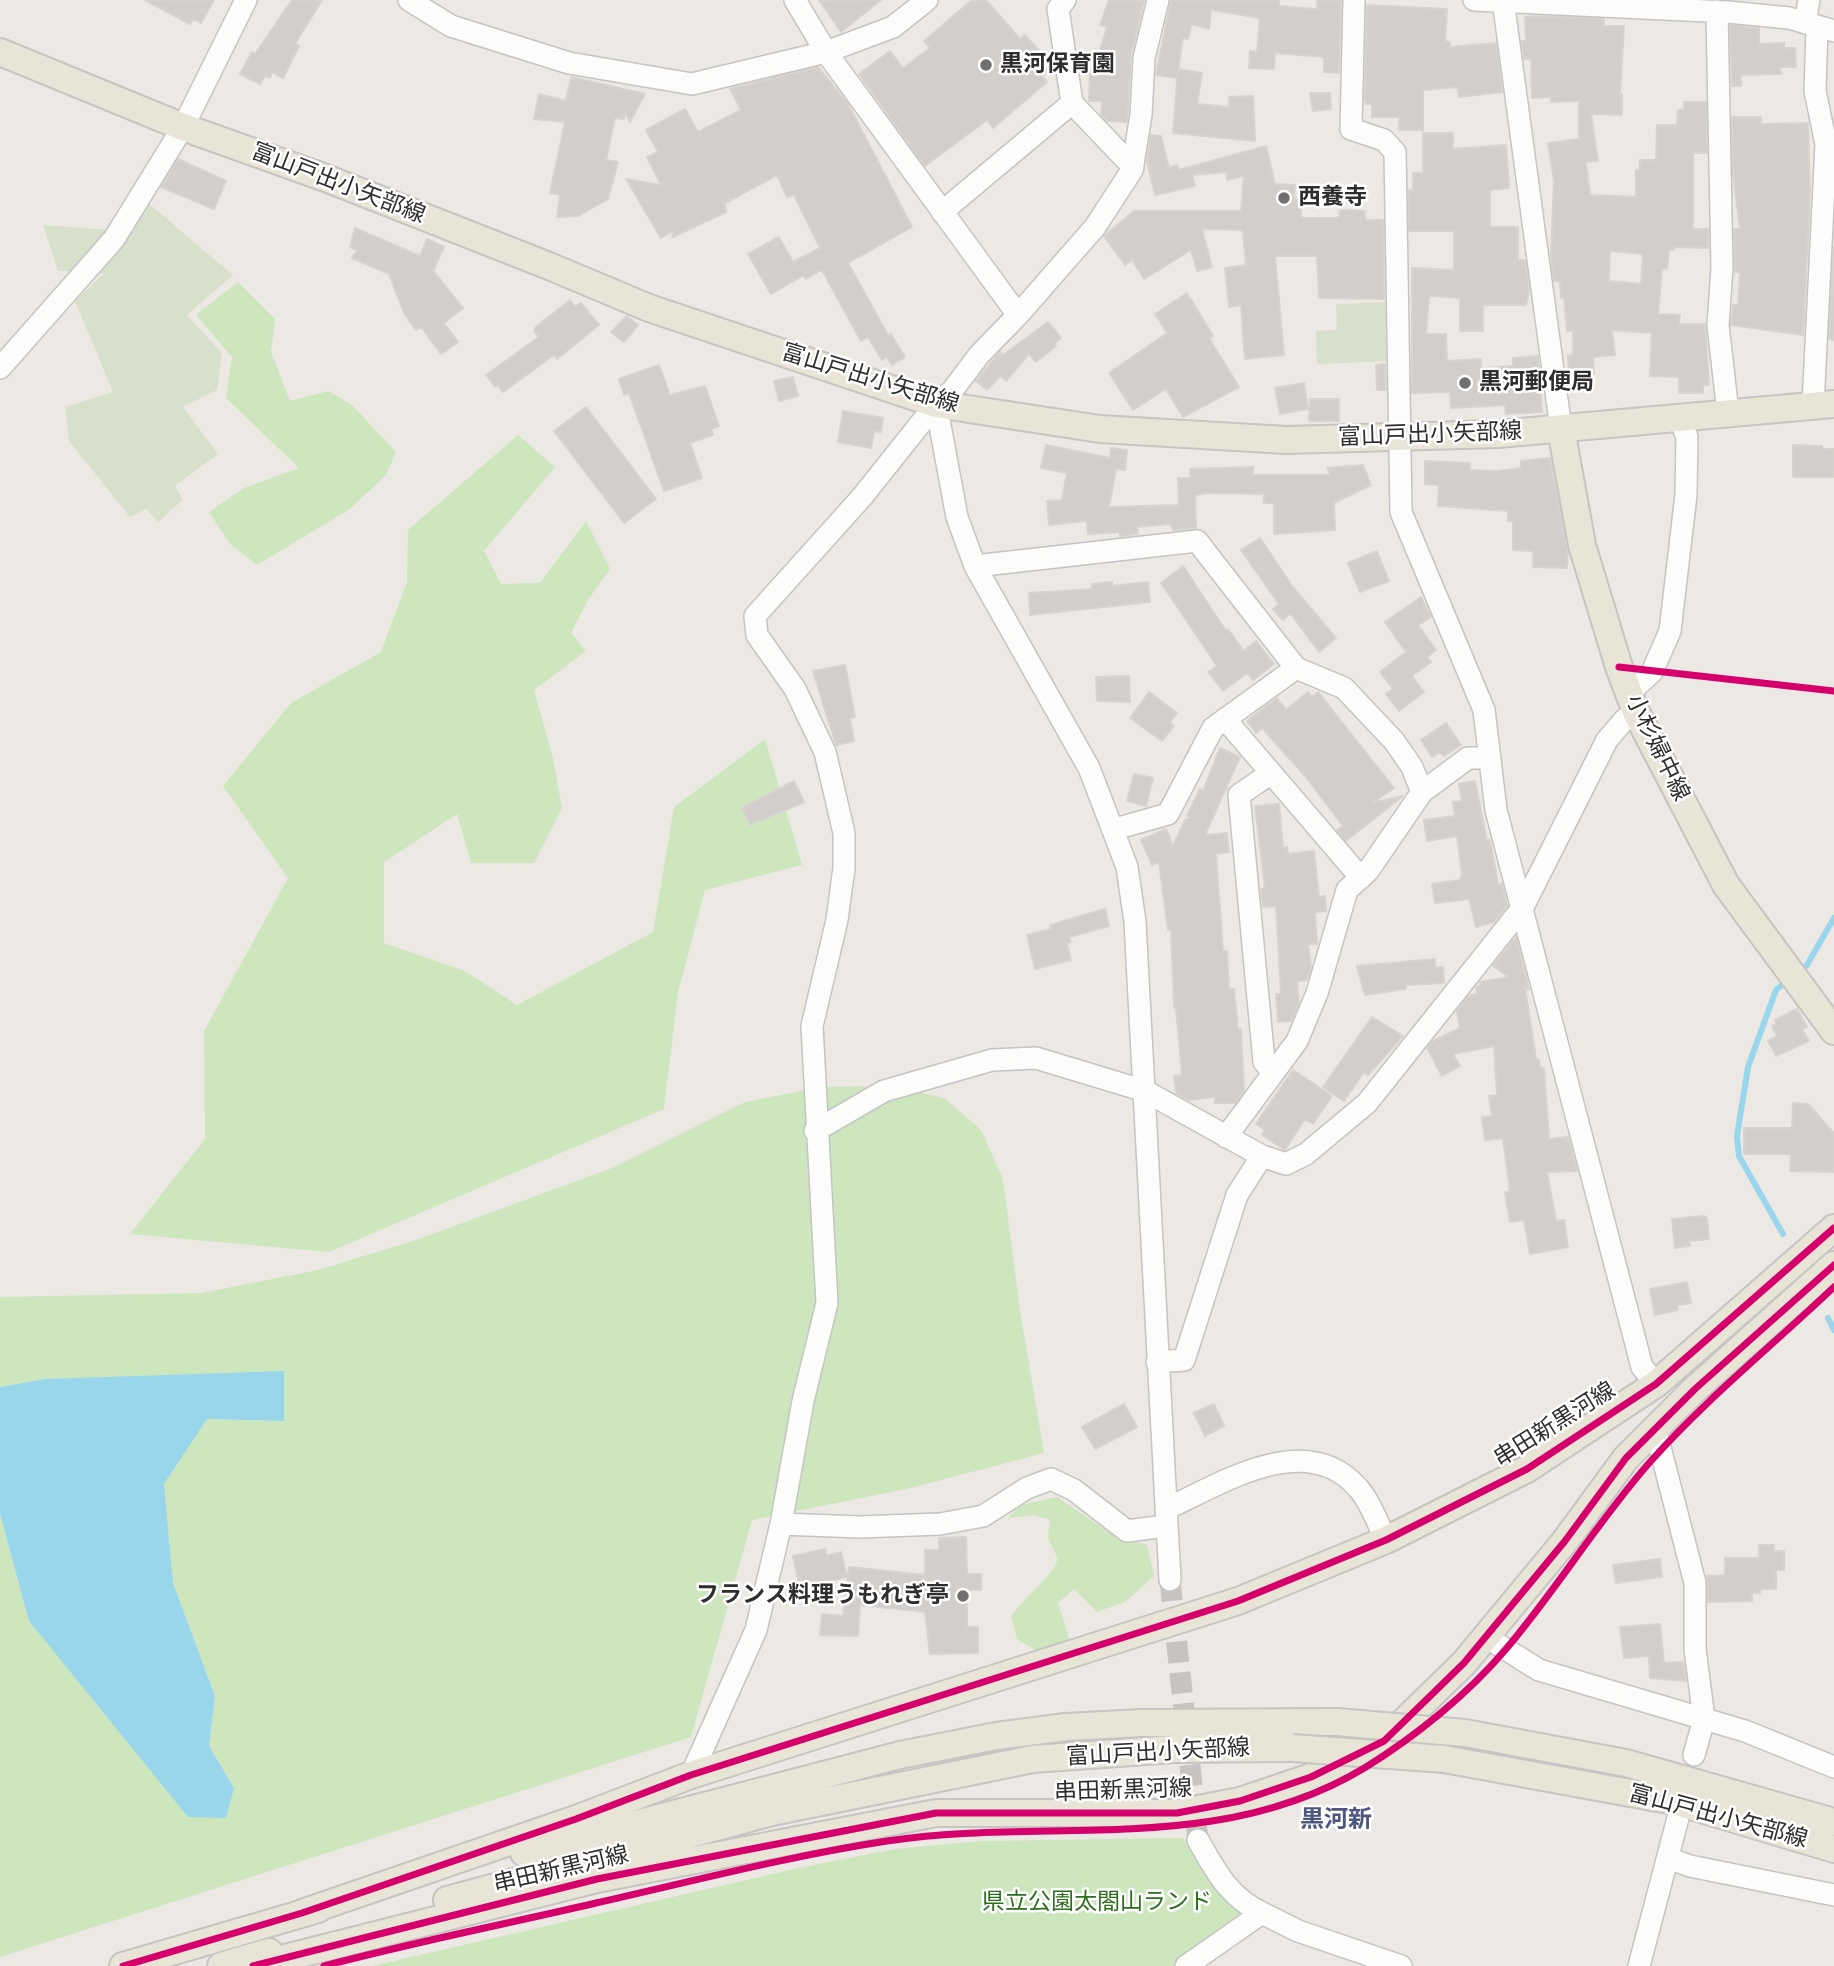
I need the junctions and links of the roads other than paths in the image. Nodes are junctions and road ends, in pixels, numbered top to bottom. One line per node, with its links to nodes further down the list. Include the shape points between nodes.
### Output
1 (246, 0): 17 (street)
2 (409, 0): 15 (street, via 451,26 569,64 692,84)
3 (794, 0): 15 (street)
4 (927, 0): 15 (street, via 893,27)
5 (1158, 0): 18 (street, via 1144,58)
6 (1354, 0): 27 (street, via 1351,129 1384,140 1395,152)
7 (1474, 0): 9 (street)
8 (1809, 0): 13 (street)
9 (1503, 1): 11 (street); 26 (street)
10 (1055, 3): 16 (street)
11 (1642, 4): 12 (street)
12 (1724, 8): 13 (street); 24 (street, via 1718,326)
13 (1819, 27): 23 (street, via 1815,91 1826,144)
14 (0, 52): 17 (main road, 富山戸出小矢部線)
15 (826, 52): 19 (street)
16 (1072, 103): 18 (street); 19 (street)
17 (183, 127): 21 (street, via 114,239); 22 (main road, 富山戸出小矢部線, via 336,182 649,308)
18 (1133, 167): 20 (street, via 1095,227)
19 (942, 212): 20 (street)
20 (1018, 315): 22 (street)
21 (0, 368)
22 (936, 404): 27 (main road, 富山戸出小矢部線, via 1100,429 1193,436 1286,440); 28 (street, via 957,517); 41 (street, via 862,497 755,617 757,635 795,689 825,752 844,833 837,920 812,1026)
23 (1823, 404): 24 (main road, 富山戸出小矢部線)
24 (1728, 413): 25 (main road, 富山戸出小矢部線)
25 (1679, 418): 26 (main road, 富山戸出小矢部線); 30 (street, via 1687,437 1686,495 1670,631)
26 (1562, 429): 27 (main road, 富山戸出小矢部線); 30 (main road, 小杉婦中線, via 1582,545)
27 (1398, 437): 32 (street, via 1401,512 1484,710)
28 (975, 566): 29 (street, via 1198,541); 35 (street, via 1089,768)
29 (1296, 668): 31 (street); 34 (street, via 1344,688 1394,741)
30 (1633, 703): 37 (street, via 1607,740); 38 (main road, 小杉婦中線, via 1726,885)
31 (1225, 719): 33 (street); 35 (street, via 1213,728 1168,814)
32 (1489, 758): 34 (street, via 1468,758); 37 (street, via 1496,810)
33 (1271, 773): 36 (street); 39 (street, via 1239,795 1265,1062)
34 (1422, 792): 36 (street)
35 (1115, 829): 40 (street, via 1127,867 1135,922)
36 (1361, 878): 39 (street, via 1347,890 1317,993 1297,1041)
37 (1523, 906): 43 (street, via 1367,1103 1306,1154 1286,1164); 47 (street, via 1642,1367)
38 (1834, 1031)
39 (1273, 1072): 42 (street)
40 (1145, 1091): 41 (street, via 1036,1058 992,1060 884,1091); 42 (street); 46 (street)
41 (815, 1131): 50 (street, via 827,1303 803,1401)
42 (1226, 1137): 43 (street)
43 (1262, 1156): 46 (street, via 1237,1195 1184,1360)
44 (1834, 1228): 47 (main road, 串田新黒河線)
45 (1834, 1265): 48 (main road, 串田新黒河線)
46 (1157, 1362): 49 (street)
47 (1656, 1384): 51 (main road, 串田新黒河線, via 1527,1469)
48 (1655, 1429): 53 (main road, 串田新黒河線, via 1626,1458); 54 (street, via 1695,1583 1695,1649)
49 (1166, 1518): 50 (street, via 1127,1531 1074,1490 1051,1479 1027,1488 983,1516 940,1524); 51 (street, via 1250,1471 1312,1461 1332,1467 1359,1488); 52 (street)
50 (781, 1524): 57 (street, via 755,1630)
51 (1386, 1540): 57 (main road, 串田新黒河線, via 1238,1601)
52 (1170, 1580)
53 (1486, 1637): 54 (street, via 1539,1670); 70 (main road, 串田新黒河線, via 1384,1741 1311,1777 1240,1801 1177,1813 936,1813 597,1879)
54 (1704, 1718): 55 (street); 56 (street)
55 (1695, 1755)
56 (1834, 1767)
57 (691, 1775): 66 (main road, 串田新黒河線)
58 (1678, 1818): 62 (street)
59 (1834, 1822): 63 (main road, 富山戸出小矢部線, bridge, via 1626,1763 1465,1733 1337,1722 1142,1723 1066,1727 900,1755)
60 (1199, 1840): 67 (street, via 1218,1875 1242,1903)
61 (1834, 1849): 64 (main road, 富山戸出小矢部線, bridge, via 1674,1801 1444,1759 1293,1748 1174,1749 1033,1759 772,1812)
62 (1668, 1858): 65 (street); 73 (street)
63 (492, 1861): 66 (main road, 串田新黒河線)
64 (485, 1888): 69 (main road, 串田新黒河線)
65 (1834, 1895)
66 (302, 1913): 68 (main road, 串田新黒河線)
67 (1262, 1913): 71 (street); 72 (street, via 1309,1935)
68 (123, 1966)
69 (220, 1966)
70 (253, 1966)
71 (1186, 1966)
72 (1401, 1966)
73 (1639, 1966)

